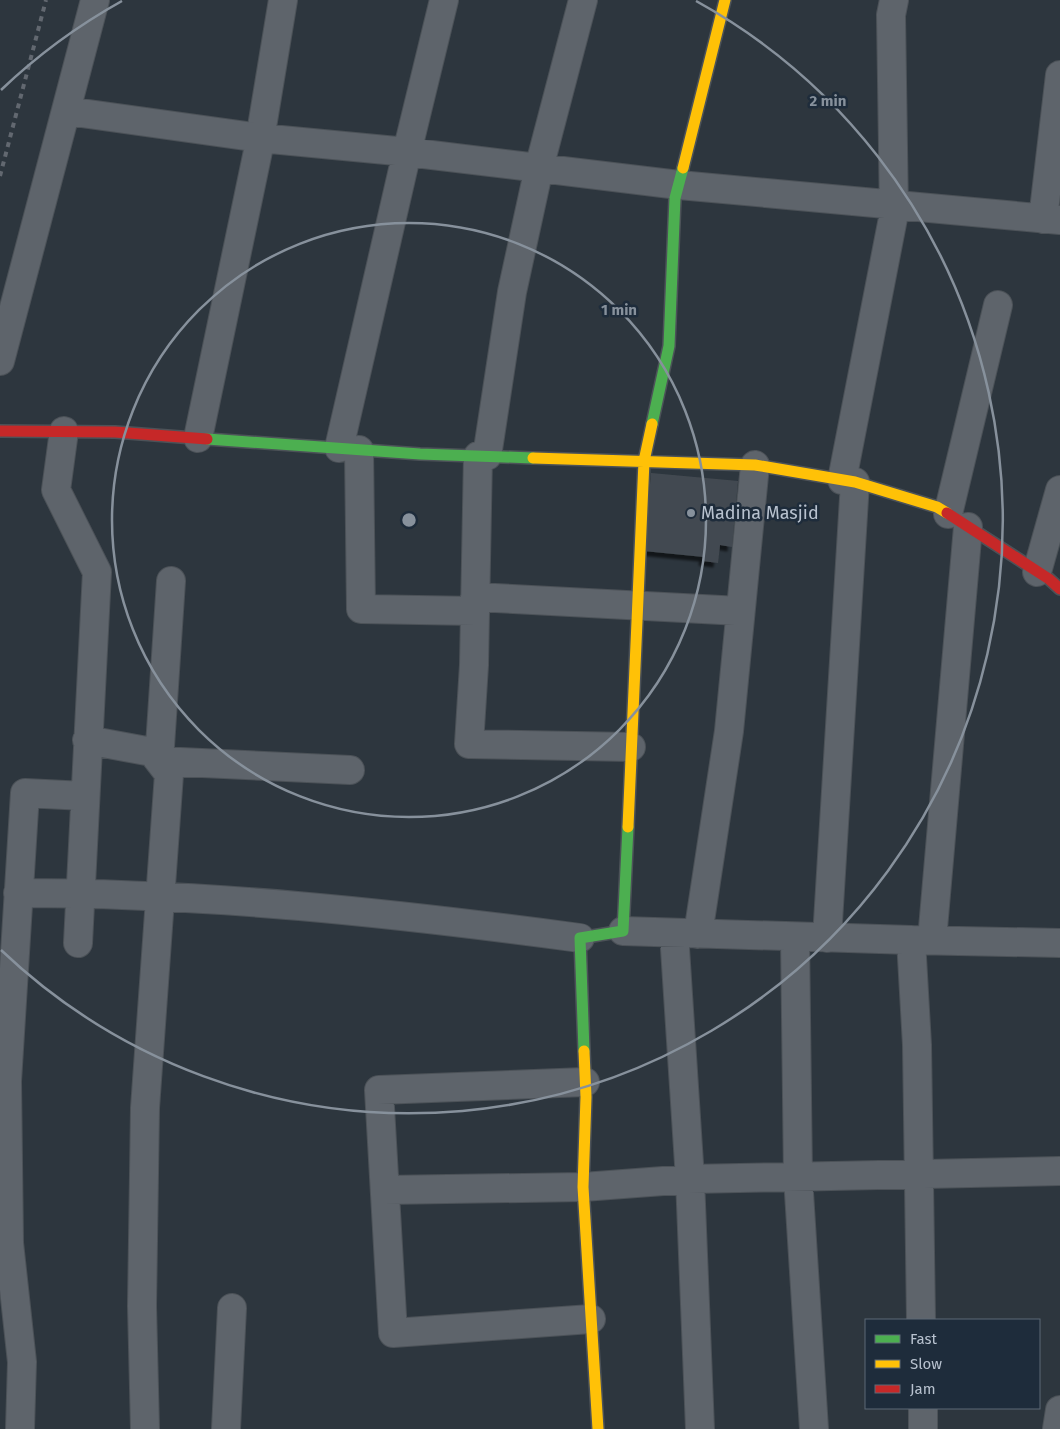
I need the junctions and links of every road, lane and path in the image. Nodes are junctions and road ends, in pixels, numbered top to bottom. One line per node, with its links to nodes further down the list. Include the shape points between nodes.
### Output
1 (95, 0): 8 (street)
2 (283, 0): 9 (street)
3 (444, 0): 10 (street)
4 (583, 0): 11 (street)
5 (725, 0): 12 (street)
6 (894, 0): 13 (street)
7 (1060, 75): 14 (street)
8 (67, 111): 9 (street); 16 (street)
9 (260, 138): 10 (street); 19 (street)
10 (407, 152): 11 (street); 20 (street)
11 (539, 168): 12 (street); 21 (street, via 512,292)
12 (679, 185): 13 (street); 22 (street, via 675,198 669,346)
13 (894, 206): 14 (street); 24 (street)
14 (1052, 219)
15 (998, 304): 26 (street)
16 (0, 361)
17 (0, 431): 18 (street)
18 (64, 431): 19 (street); 33 (street, via 56,490 97,572)
19 (198, 438): 20 (street)
20 (349, 449): 21 (street); 30 (street, via 361,609)
21 (483, 456): 22 (street); 30 (street)
22 (644, 461): 23 (street); 31 (street)
23 (754, 465): 24 (street); 32 (street)
24 (848, 481): 26 (street, via 937,507); 45 (street)
25 (1060, 490): 27 (street)
26 (958, 520): 27 (street); 46 (street)
27 (1037, 572): 29 (street)
28 (171, 581): 35 (street)
29 (1060, 589)
30 (475, 604): 31 (street); 34 (street, via 470,744)
31 (638, 604): 32 (street); 34 (street)
32 (740, 612): 42 (street, via 729,731)
33 (88, 740): 35 (street, via 152,752); 37 (street)
34 (631, 747): 41 (street)
35 (159, 761): 36 (street); 40 (street, via 169,774)
36 (350, 770)
37 (85, 796): 38 (street, via 25,793); 39 (street)
38 (18, 892): 39 (street); 61 (street, via 7,1081 10,1243 22,1362)
39 (80, 893): 40 (street); 47 (street)
40 (160, 896): 44 (street, via 402,914); 62 (street, via 145,1108 142,1306)
41 (623, 931): 42 (street); 44 (street)
42 (686, 933): 43 (street); 53 (street)
43 (795, 936): 45 (street); 52 (street)
44 (580, 938): 49 (street)
45 (827, 938): 46 (street)
46 (921, 940): 48 (street); 51 (street, via 917,1045)
47 (78, 943)
48 (1060, 943)
49 (585, 1082): 54 (street); 55 (street, via 379,1090)
50 (1060, 1170): 51 (street)
51 (919, 1175): 52 (street); 58 (street)
52 (798, 1177): 53 (street); 66 (street)
53 (690, 1179): 54 (street); 65 (street)
54 (583, 1187): 55 (street); 57 (street)
55 (385, 1190): 57 (street, via 393,1333)
56 (232, 1308): 63 (street)
57 (591, 1319): 64 (street)
58 (921, 1319)
59 (923, 1409): 67 (street)
60 (1060, 1410): 68 (street)
61 (20, 1429)
62 (145, 1429)
63 (226, 1429)
64 (598, 1429)
65 (700, 1429)
66 (814, 1429)
67 (923, 1429)
68 (1057, 1429)

